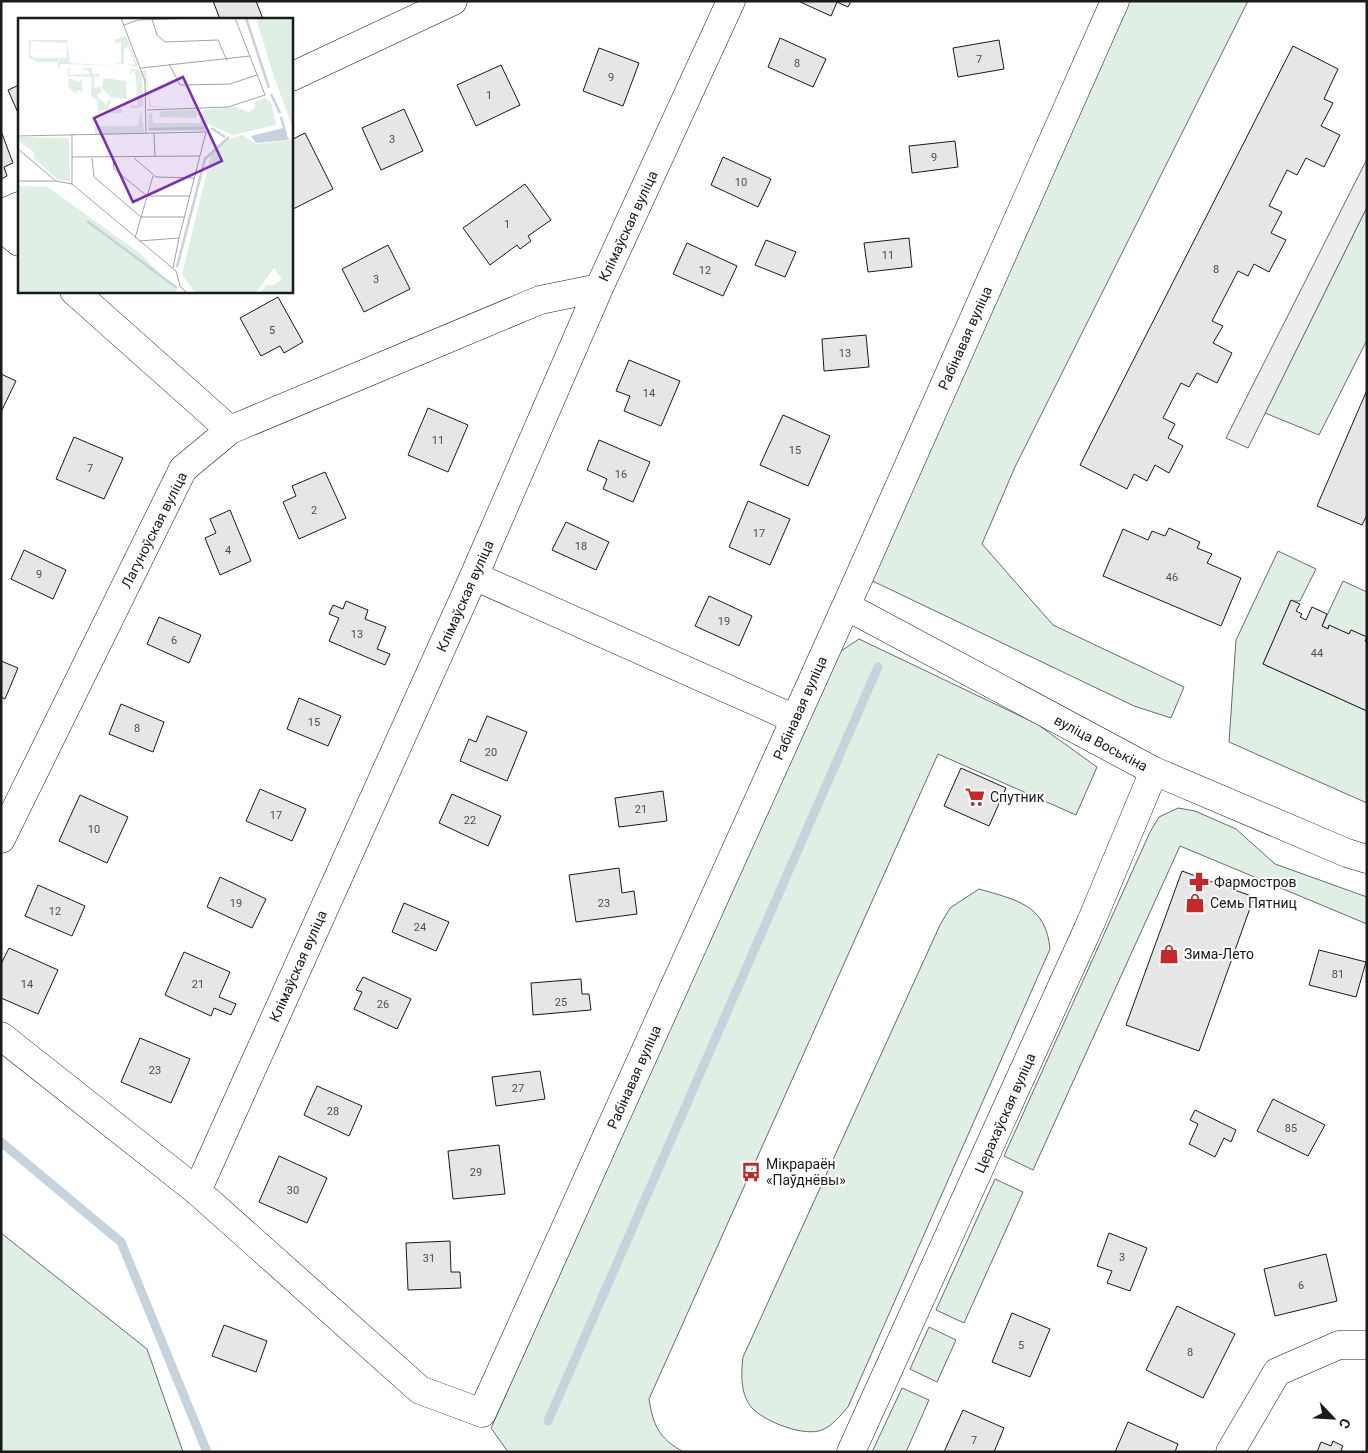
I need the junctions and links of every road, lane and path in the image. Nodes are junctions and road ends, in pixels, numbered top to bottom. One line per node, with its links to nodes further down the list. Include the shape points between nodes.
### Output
1 (453, 1): 4 (street)
2 (1115, 1): 13 (street, Рабінавая вуліца)
3 (726, 3): 9 (street, Клімаўская вуліца)
4 (292, 78)
5 (18, 206): 6 (street)
6 (1, 214)
7 (1, 227): 8 (street)
8 (18, 241)
9 (599, 288): 11 (street, Лагуноўская вуліца, via 540,300); 12 (street, Клімаўская вуліца)
10 (75, 292): 11 (street)
11 (230, 430): 16 (street, Лагуноўская вуліца, via 183,469)
12 (474, 576): 14 (street); 19 (street, Клімаўская вуліца)
13 (846, 606): 14 (street, Рабінавая вуліца); 15 (street, вуліца Воськіна)
14 (795, 719): 19 (street, Рабінавая вуліца, via 482,1413 420,1390)
15 (1154, 771): 17 (street, вуліца Воськіна); 21 (street, Церахаўская вуліца, via 1091,922)
16 (1, 839)
17 (1367, 859)
18 (1, 1036): 19 (street)
19 (196, 1191)
20 (1367, 1345): 22 (street, via 1339,1345 1277,1372)
21 (851, 1452)
22 (1230, 1452)

